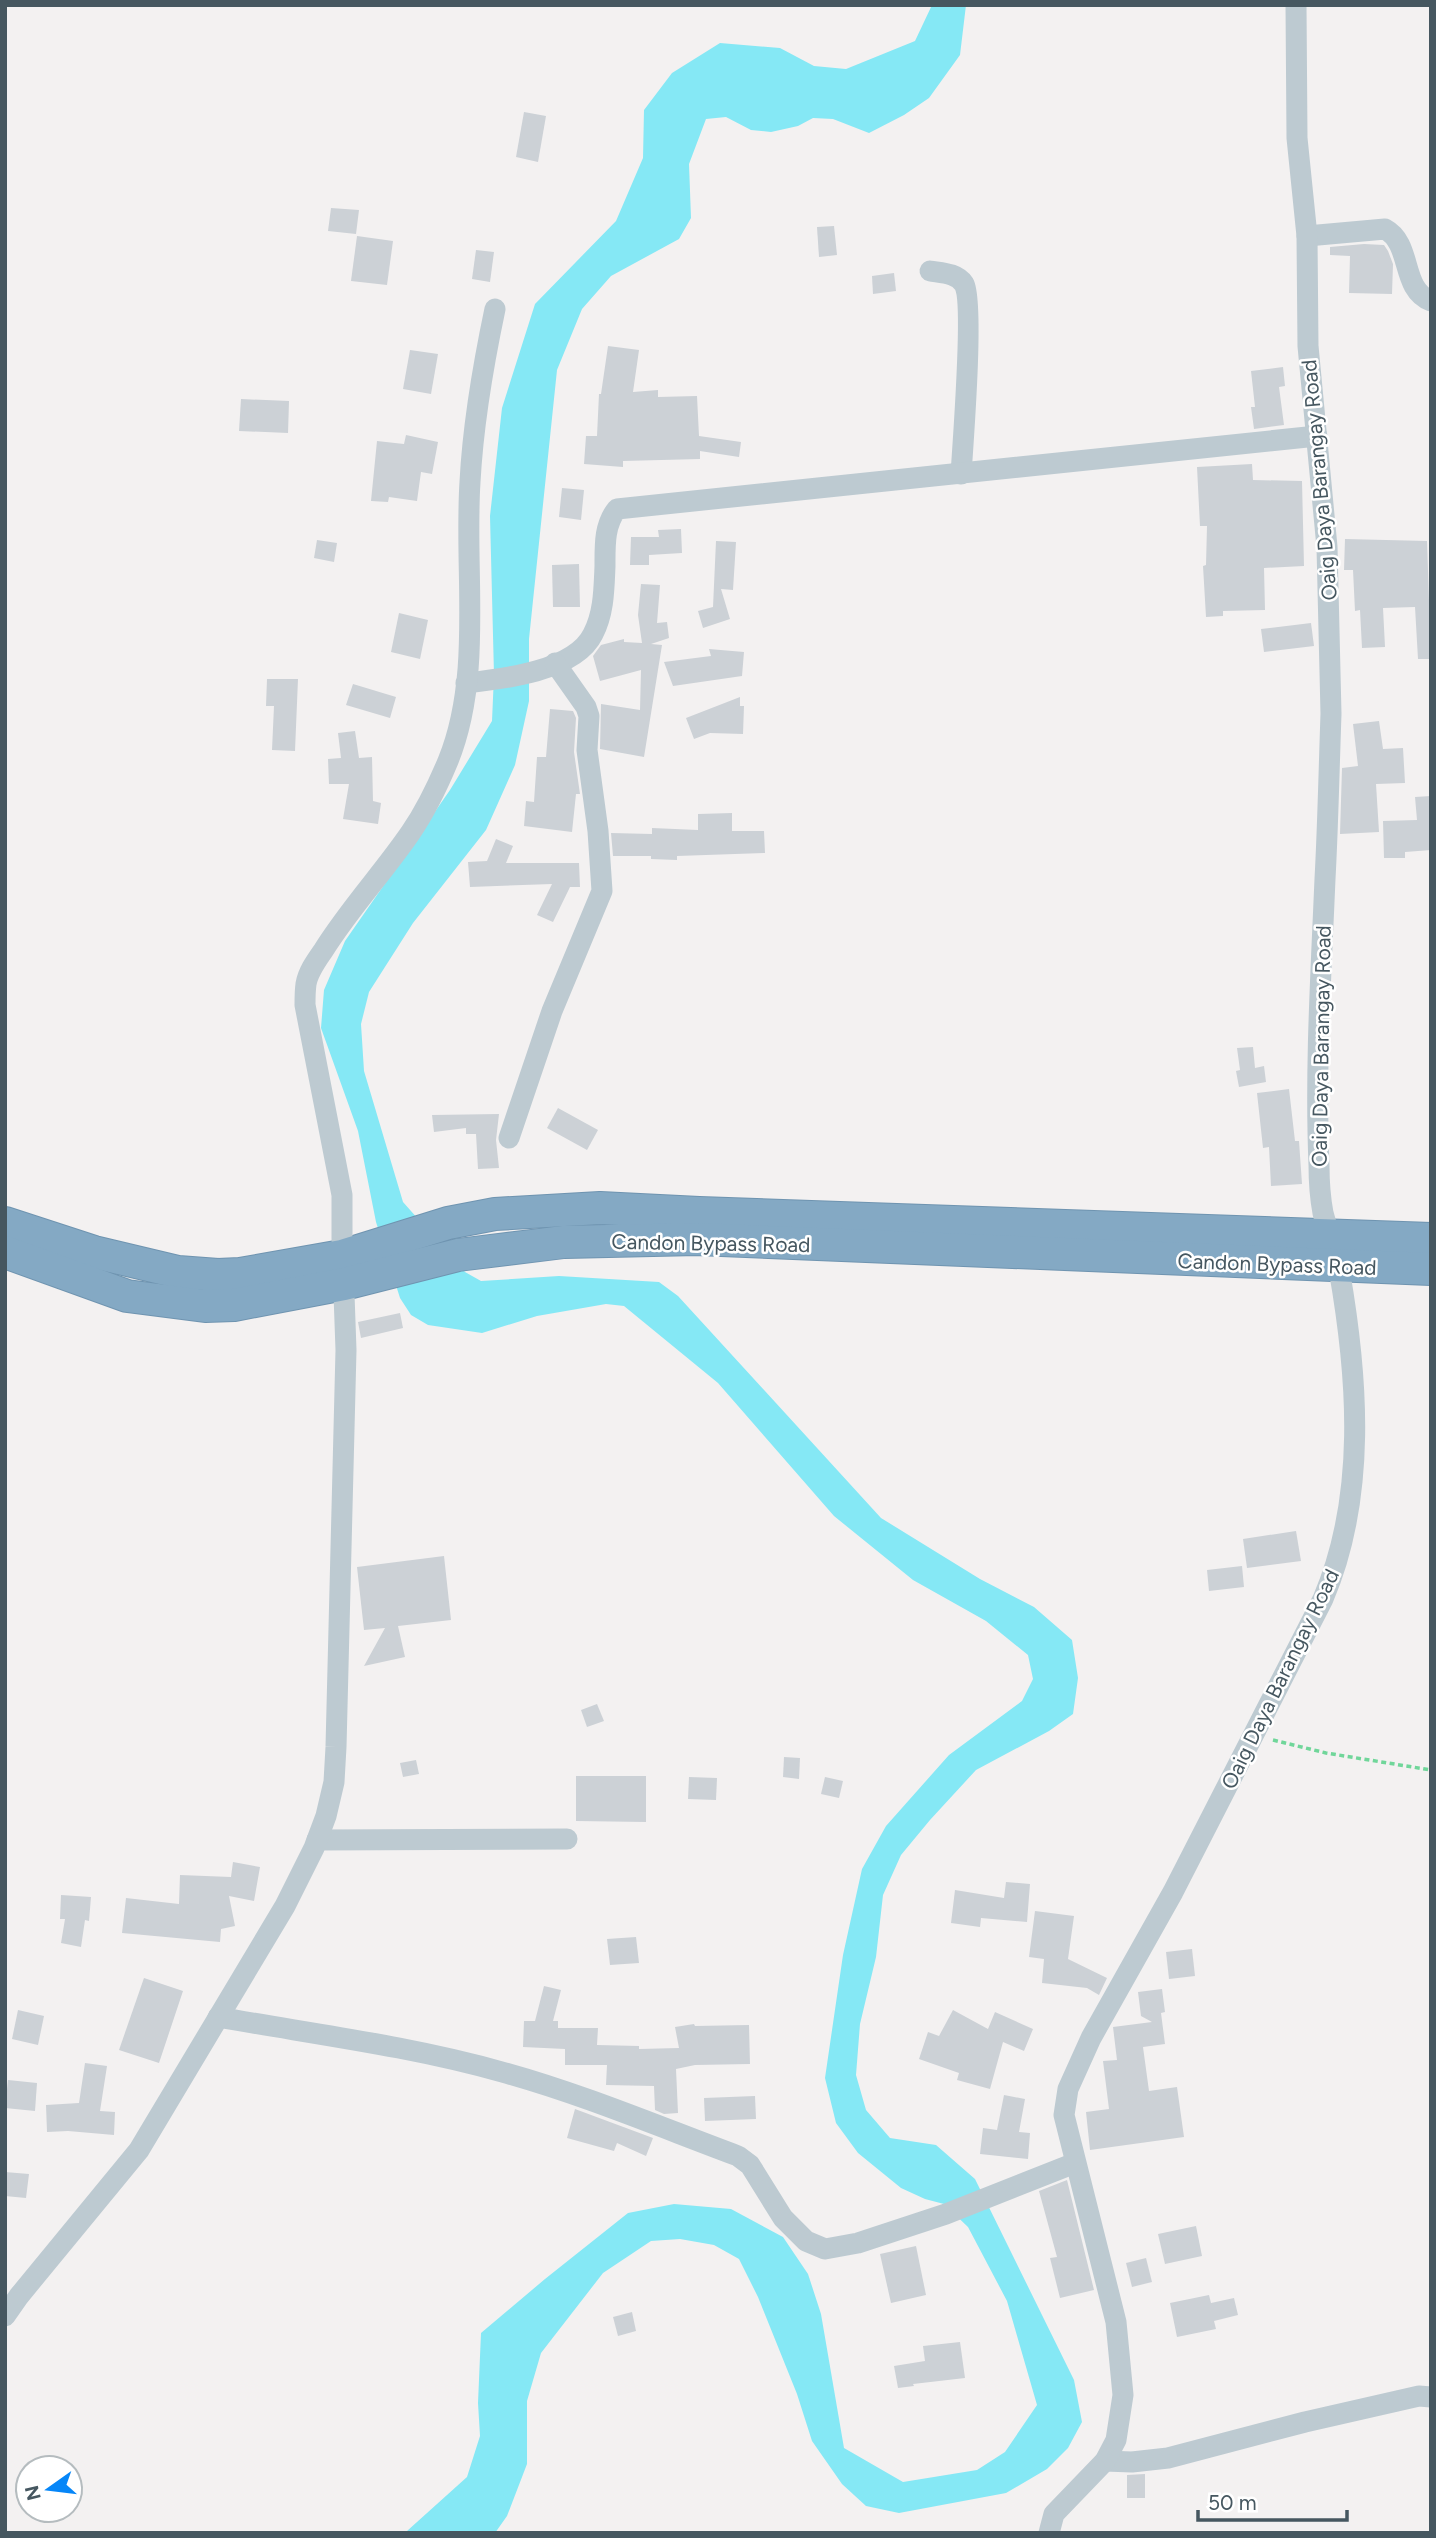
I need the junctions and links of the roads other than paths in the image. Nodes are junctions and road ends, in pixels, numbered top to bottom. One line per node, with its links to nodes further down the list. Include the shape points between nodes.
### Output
1 (1296, 5): 2 (street, Oaig Daya Barangay Road, via 1297,138)
2 (1307, 236): 4 (street, via 1385,229 1393,233 1408,274 1423,298); 6 (street, Oaig Daya Barangay Road, via 1308,346)
3 (930, 271): 7 (street, via 955,275 967,294)
4 (1431, 301)
5 (495, 309): 9 (street, via 478,397 470,482)
6 (1317, 436): 7 (street); 12 (street, Oaig Daya Barangay Road, via 1327,547 1331,714 1317,1096 1320,1194)
7 (961, 474): 8 (street, via 617,509 609,518 604,600 592,636 585,647)
8 (555, 663): 9 (street, via 534,673); 10 (street, via 589,716 587,750 603,891 552,1011)
9 (466, 683): 16 (street, via 449,760 425,811 337,929 306,983 305,1005)
10 (509, 1138)
11 (5, 1223): 16 (highway, Candon Bypass Road, via 94,1252 178,1272 218,1275)
12 (1330, 1235): 13 (highway, Candon Bypass Road); 15 (street, Oaig Daya Barangay Road); 16 (highway, Candon Bypass Road, via 600,1208 514,1212 448,1223)
13 (1431, 1239)
14 (5, 1252): 16 (highway, Candon Bypass Road, via 127,1296 180,1304 234,1305)
15 (1338, 1266): 16 (highway, Candon Bypass Road, via 697,1240 565,1242); 17 (highway, Candon Bypass Road); 21 (street, Oaig Daya Barangay Road, via 1353,1396 1352,1487 1335,1571 1174,1892 1091,2038 1068,2089 1064,2115)
16 (356, 1267): 19 (street, via 346,1350 334,1782)
17 (1431, 1269)
18 (567, 1839): 19 (street)
19 (317, 1840): 20 (street, via 285,1906)
20 (218, 2017): 21 (street, via 499,2071 738,2156 750,2165 791,2226 806,2241 825,2249 946,2214); 22 (street, via 139,2150)
21 (1075, 2163): 24 (street, Oaig Daya Barangay Road, via 1118,2334 1122,2416)
22 (5, 2316)
23 (1431, 2397): 24 (street, via 1317,2419 1168,2458)
24 (1105, 2461): 25 (street, Oaig Daya Barangay Road, via 1054,2514)
25 (1049, 2533)

